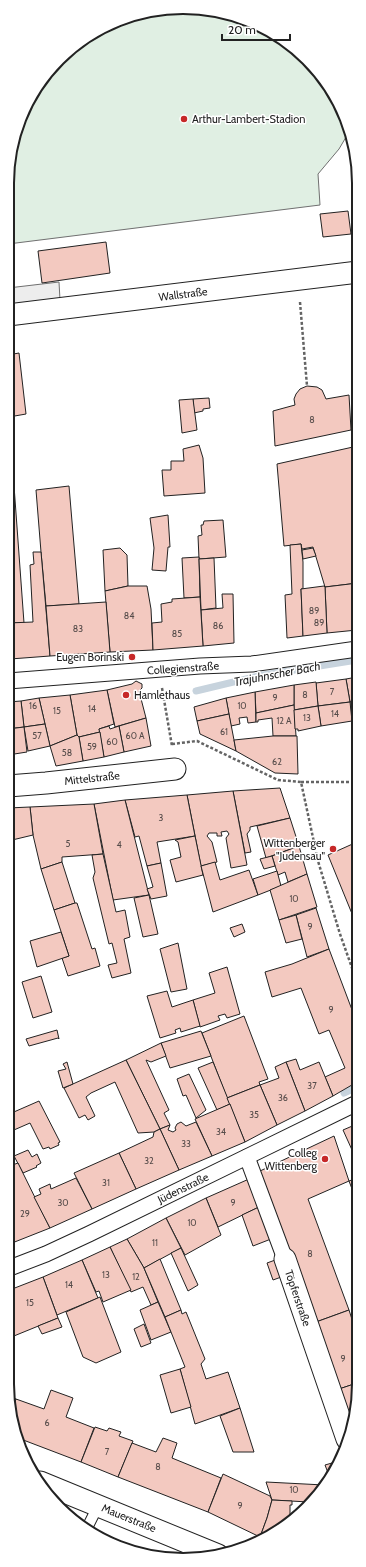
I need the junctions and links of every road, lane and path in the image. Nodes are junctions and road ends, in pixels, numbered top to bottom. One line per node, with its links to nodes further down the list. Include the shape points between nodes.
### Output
1 (352, 273): 2 (street, Wallstraße)
2 (299, 279): 3 (street, Wallstraße); 4 (path)
3 (14, 314)
4 (307, 386)
5 (352, 650): 6 (street, Collegienstraße, via 252,664)
6 (158, 669): 7 (street, Collegienstraße); 8 (path)
7 (14, 681)
8 (172, 744): 9 (path); 10 (path, via 197,741 278,780)
9 (175, 769): 12 (street, Mittelstraße)
10 (300, 782): 11 (path); 13 (path, via 318,861)
11 (352, 782)
12 (14, 786)
13 (352, 966)
14 (352, 1106): 15 (street, Jüdenstraße)
15 (247, 1157): 16 (street, Töpferstraße); 17 (street, Jüdenstraße, via 89,1234)
16 (284, 1259): 18 (street, Töpferstraße)
17 (14, 1266)
18 (345, 1432)
19 (48, 1485): 20 (street, Mauerstraße)
20 (98, 1506): 21 (lane); 22 (street, Mauerstraße)
21 (89, 1525)
22 (209, 1551)

